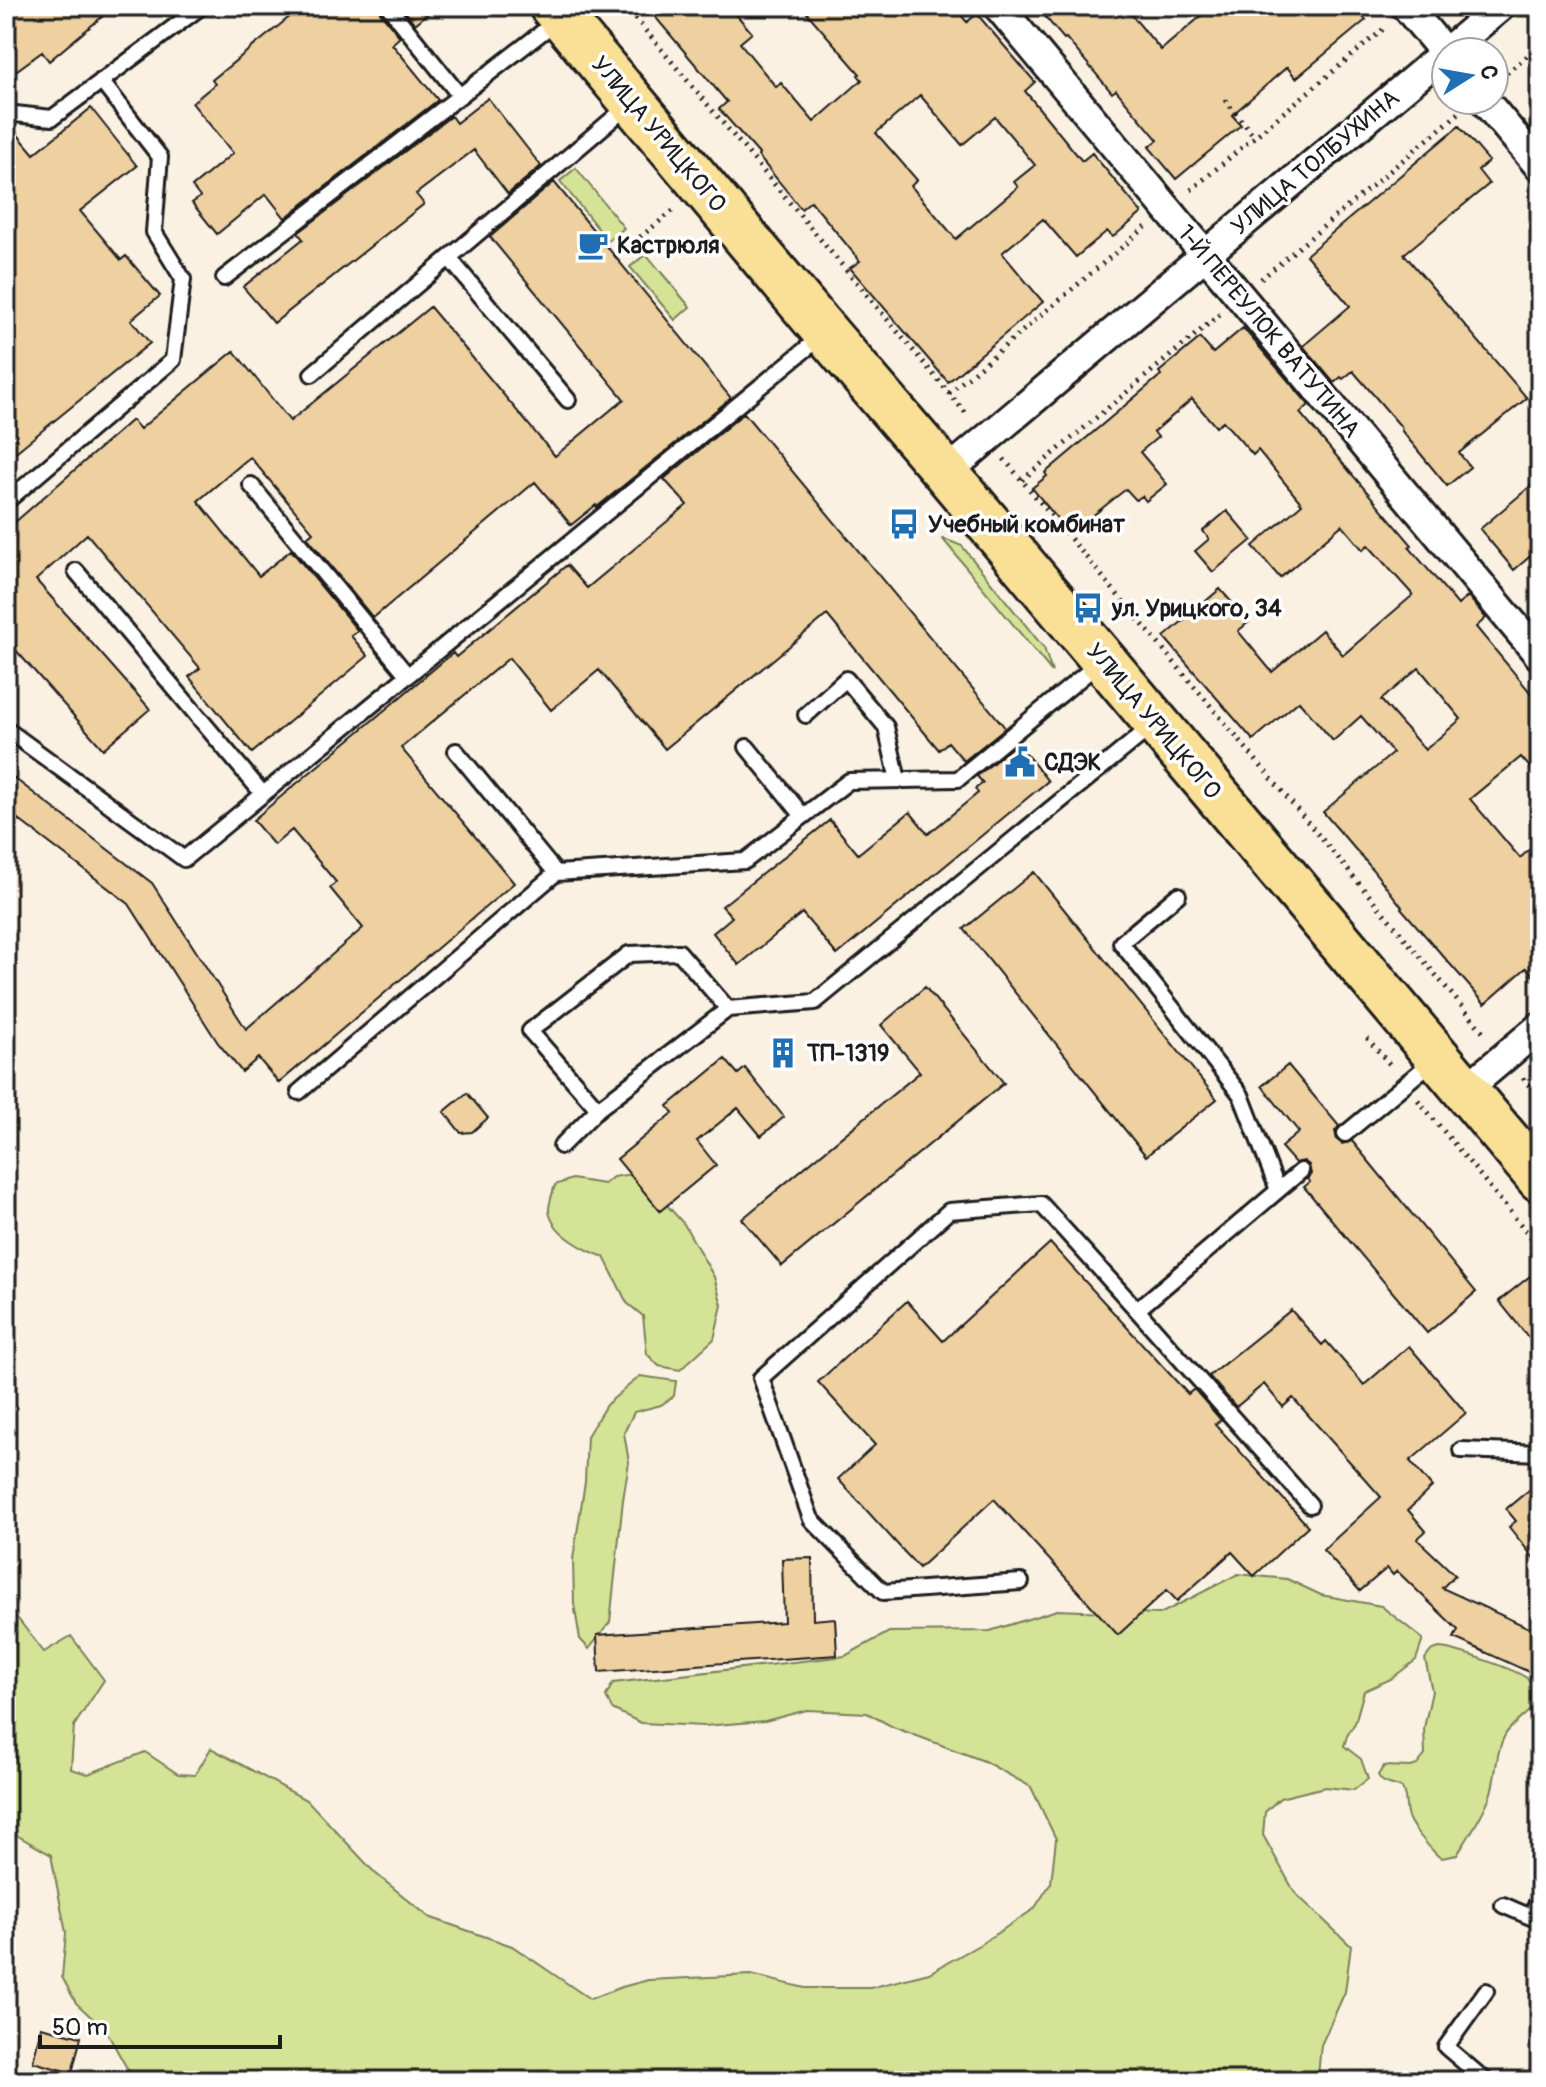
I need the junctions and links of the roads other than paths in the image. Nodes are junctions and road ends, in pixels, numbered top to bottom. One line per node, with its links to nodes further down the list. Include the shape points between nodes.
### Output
1 (202, 6): 10 (lane)
2 (388, 6): 11 (lane)
3 (998, 6): 16 (street, 1-Й ПЕРЕУЛОК ВАТУТИНА)
4 (1406, 6): 7 (street)
5 (1501, 6): 8 (street, УЛИЦА ТОЛБУХИНА)
6 (556, 11): 11 (lane); 12 (main road, УЛИЦА УРИЦКОГО)
7 (1431, 36)
8 (1465, 36)
9 (1430, 66): 16 (street, УЛИЦА ТОЛБУХИНА)
10 (101, 81): 13 (lane, via 52,118); 24 (lane, via 160,157 154,232 183,279 173,360)
11 (460, 96): 18 (lane)
12 (633, 102): 17 (lane); 19 (main road, УЛИЦА УРИЦКОГО)
13 (6, 113)
14 (1497, 116): 15 (street)
15 (1540, 167)
16 (1205, 255): 22 (street, УЛИЦА ТОЛБУХИНА); 26 (street, 1-Й ПЕРЕУЛОК ВАТУТИНА)
17 (449, 258): 20 (lane); 21 (lane)
18 (224, 278)
19 (826, 333): 22 (main road, УЛИЦА УРИЦКОГО); 28 (lane)
20 (312, 374)
21 (568, 400)
22 (946, 473): 27 (main road, УЛИЦА УРИЦКОГО)
23 (251, 485): 28 (lane)
24 (6, 502)
25 (76, 571): 35 (lane)
26 (1540, 656)
27 (1103, 660): 30 (main road, УЛИЦА УРИЦКОГО); 34 (lane, via 958,779)
28 (408, 676): 35 (lane)
29 (806, 715): 34 (lane, via 846,679 886,727)
30 (1155, 723): 39 (lane, via 815,1002); 41 (main road, УЛИЦА УРИЦКОГО)
31 (6, 729): 35 (lane, via 184,859)
32 (747, 747): 36 (lane)
33 (456, 751): 37 (lane)
34 (898, 780): 36 (lane, via 849,781)
35 (263, 794)
36 (803, 816): 37 (lane, via 745,861)
37 (556, 873): 42 (lane)
38 (1178, 895): 48 (lane, via 1121,943 1241,1095)
39 (728, 1009): 43 (lane); 43 (lane, via 679,952 629,954 530,1031)
40 (1540, 1027): 41 (street, via 1505,1057)
41 (1451, 1073): 44 (lane); 47 (main road, УЛИЦА УРИЦКОГО)
42 (299, 1092)
43 (598, 1109): 45 (lane)
44 (1345, 1134)
45 (561, 1146)
46 (1301, 1171): 48 (lane)
47 (1540, 1179)
48 (1278, 1190): 49 (lane)
49 (1137, 1310): 52 (lane); 53 (lane, via 1041,1204 949,1211 761,1378 811,1519 883,1592)
50 (1461, 1450): 51 (lane)
51 (1540, 1453)
52 (1310, 1505)
53 (1021, 1582)
54 (1540, 1896): 56 (lane)
55 (1503, 1905): 56 (lane)
56 (1536, 1919)
57 (1486, 1991): 58 (lane, via 1446,2047)
58 (1486, 2081)

